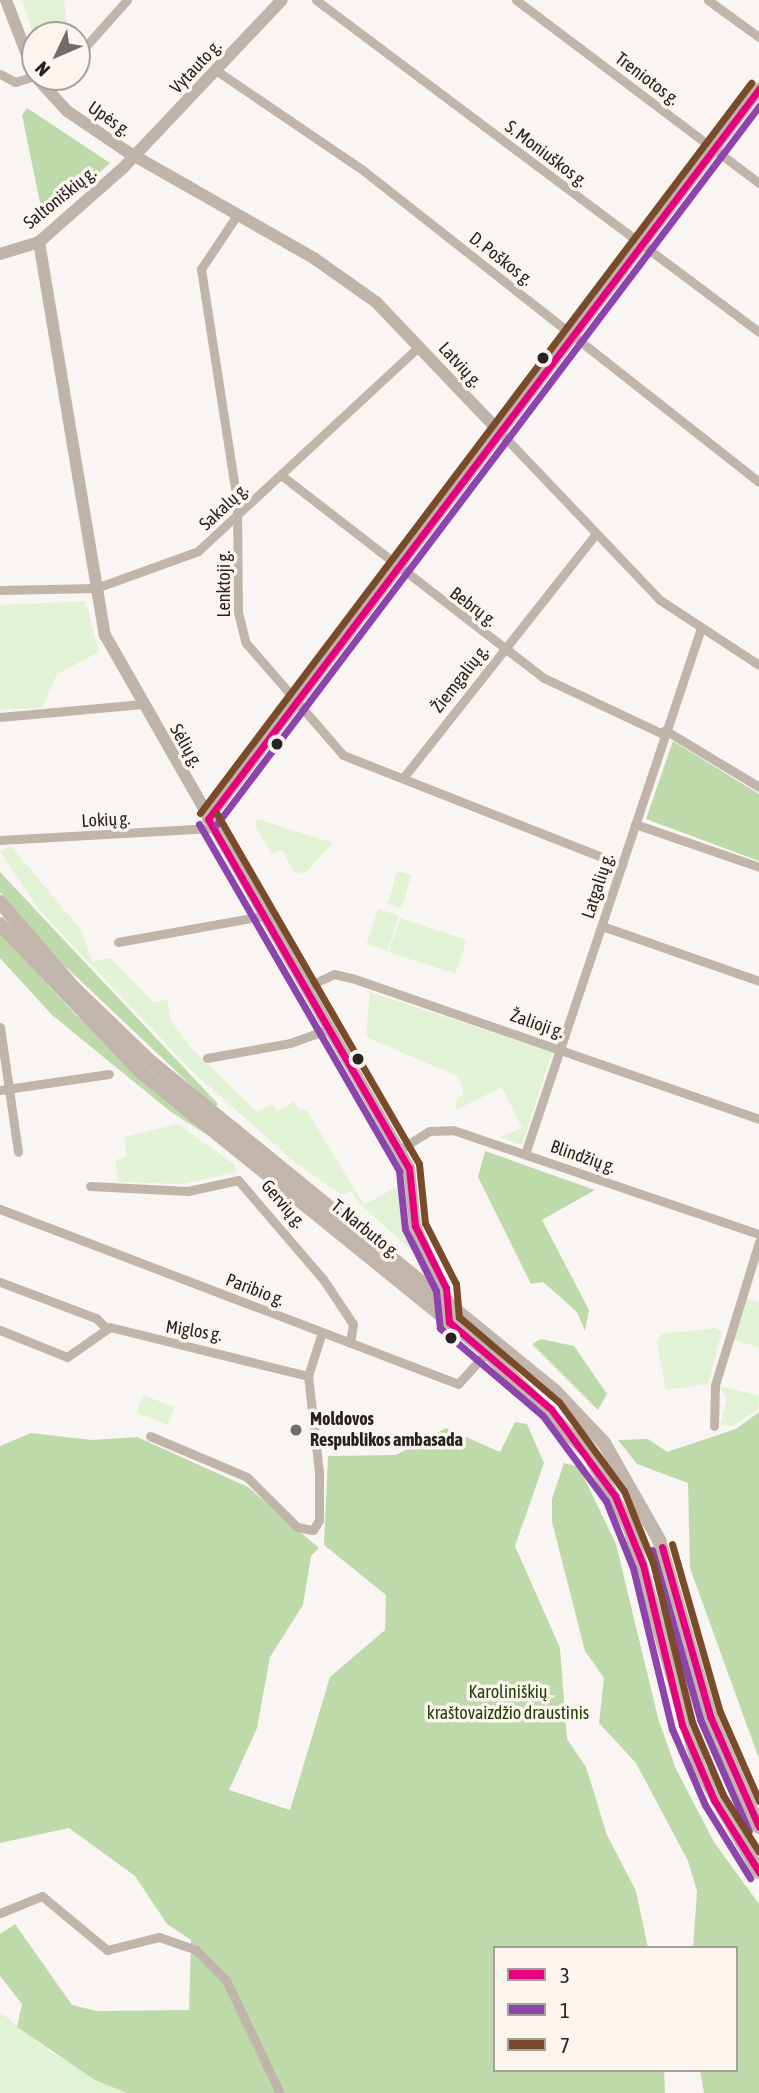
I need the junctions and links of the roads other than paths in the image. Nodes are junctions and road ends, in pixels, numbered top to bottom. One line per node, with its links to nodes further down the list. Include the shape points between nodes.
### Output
1 (6, 0): 8 (street, Upės g.)
2 (127, 0): 9 (street)
3 (282, 0): 10 (street, Vytauto g.)
4 (316, 0): 20 (street, S. Moniuškos g.)
5 (516, 0): 15 (street, Treniotos g.)
6 (708, 0): 7 (street)
7 (759, 37)
8 (21, 39)
9 (91, 40)
10 (217, 71): 16 (street, Vytauto g.); 23 (street, D. Poškos g., via 364,172)
11 (0, 74): 12 (street)
12 (21, 80)
13 (759, 89): 15 (street)
14 (48, 91): 16 (street, Upės g.)
15 (714, 149): 17 (street, Treniotos g.); 20 (street)
16 (135, 157): 18 (street, Latvių g.); 19 (street, Saltoniškių g.)
17 (759, 183)
18 (237, 215): 24 (street, Latvių g., via 349,281); 28 (street, Lenktoji g., via 201,269)
19 (40, 242): 21 (street, Saltoniškių g.); 31 (street, Sėlių g.)
20 (642, 246): 22 (street, S. Moniuškos g.); 23 (street)
21 (0, 254)
22 (759, 332)
23 (573, 335): 25 (street); 27 (street, D. Poškos g.)
24 (419, 346): 25 (street, Latvių g.); 26 (street, Sakalų g.)
25 (499, 431): 29 (street, Latvių g.); 30 (street)
26 (281, 475): 28 (street, Sakalų g.); 30 (street, Bebrų g.)
27 (759, 482)
28 (238, 517): 31 (street, Sakalų g., via 198,551); 36 (street, Lenktoji g., via 241,633)
29 (596, 534): 33 (street, Latvių g., via 660,600); 34 (street, Žiemgalių g.)
30 (397, 567): 34 (street, Bebrų g.); 36 (street)
31 (96, 588): 32 (street, Sakalų g.); 37 (street, Sėlių g., via 105,635)
32 (0, 590)
33 (701, 628): 35 (street, Latvių g.); 39 (street, Latgalių g.)
34 (503, 650): 39 (street, Bebrų g., via 572,695); 40 (street, Žiemgalių g.)
35 (759, 665)
36 (294, 702): 40 (street, Lenktoji g., via 343,755); 42 (street)
37 (142, 704): 38 (street); 42 (street, Sėlių g.)
38 (0, 717)
39 (664, 732): 41 (street, Bebrų g.); 43 (street, Latgalių g.)
40 (403, 778): 45 (street, Lenktoji g.)
41 (759, 787)
42 (210, 824): 44 (street, Lokių g.); 48 (street, Sėlių g.)
43 (635, 824): 45 (street, Latgalių g.); 46 (street)
44 (0, 840)
45 (622, 865): 50 (street, Latgalių g.)
46 (759, 867)
47 (0, 902): 69 (main road, T. Narbuto g., via 74,988 151,1062)
48 (263, 916): 51 (street); 53 (street, Sėlių g.)
49 (0, 924): 70 (main road, T. Narbuto g., via 141,1072)
50 (602, 926): 52 (street); 56 (street, Latgalių g.)
51 (118, 942)
52 (759, 981)
53 (305, 988): 55 (street, Sėlių g.); 56 (street, Žalioji g., via 340,975)
54 (0, 1027): 59 (street)
55 (329, 1029): 57 (street, via 290,1043); 61 (street, Sėlių g.)
56 (562, 1049): 60 (street, Žalioji g.); 63 (street, Latgalių g.)
57 (207, 1058)
58 (109, 1074): 59 (street)
59 (5, 1089): 62 (street)
60 (759, 1118)
61 (399, 1150): 63 (street, Blindžių g., via 443,1129); 69 (street, Sėlių g., via 412,1178 415,1226)
62 (18, 1152)
63 (525, 1154): 66 (street, Blindžių g.)
64 (90, 1186): 74 (street, Gervių g., via 188,1191 239,1180 323,1279 353,1324)
65 (0, 1209): 73 (street, Paribio g.)
66 (759, 1234)
67 (759, 1242): 77 (street, via 715,1385)
68 (0, 1282): 71 (street, Miglos g., via 96,1318)
69 (448, 1302): 70 (main road); 79 (main road, T. Narbuto g., via 555,1391 632,1485 668,1565 725,1758)
70 (450, 1322): 75 (main road, T. Narbuto g.)
71 (106, 1328): 72 (street, via 67,1357); 76 (street, Miglos g., via 176,1348 221,1350)
72 (0, 1330)
73 (322, 1332): 74 (street, Paribio g.); 76 (street)
74 (350, 1343): 75 (street, Paribio g., via 458,1384)
75 (487, 1352): 80 (main road, T. Narbuto g., via 567,1427 615,1496 643,1565 687,1736 714,1800)
76 (308, 1376): 78 (street, via 320,1480 313,1530 297,1527 247,1477)
77 (714, 1426)
78 (150, 1436)
79 (759, 1827)
80 (759, 1872)
81 (0, 1913): 82 (street, via 42,1896 107,1950 159,1937 197,1950 226,1980)
82 (280, 2093)

